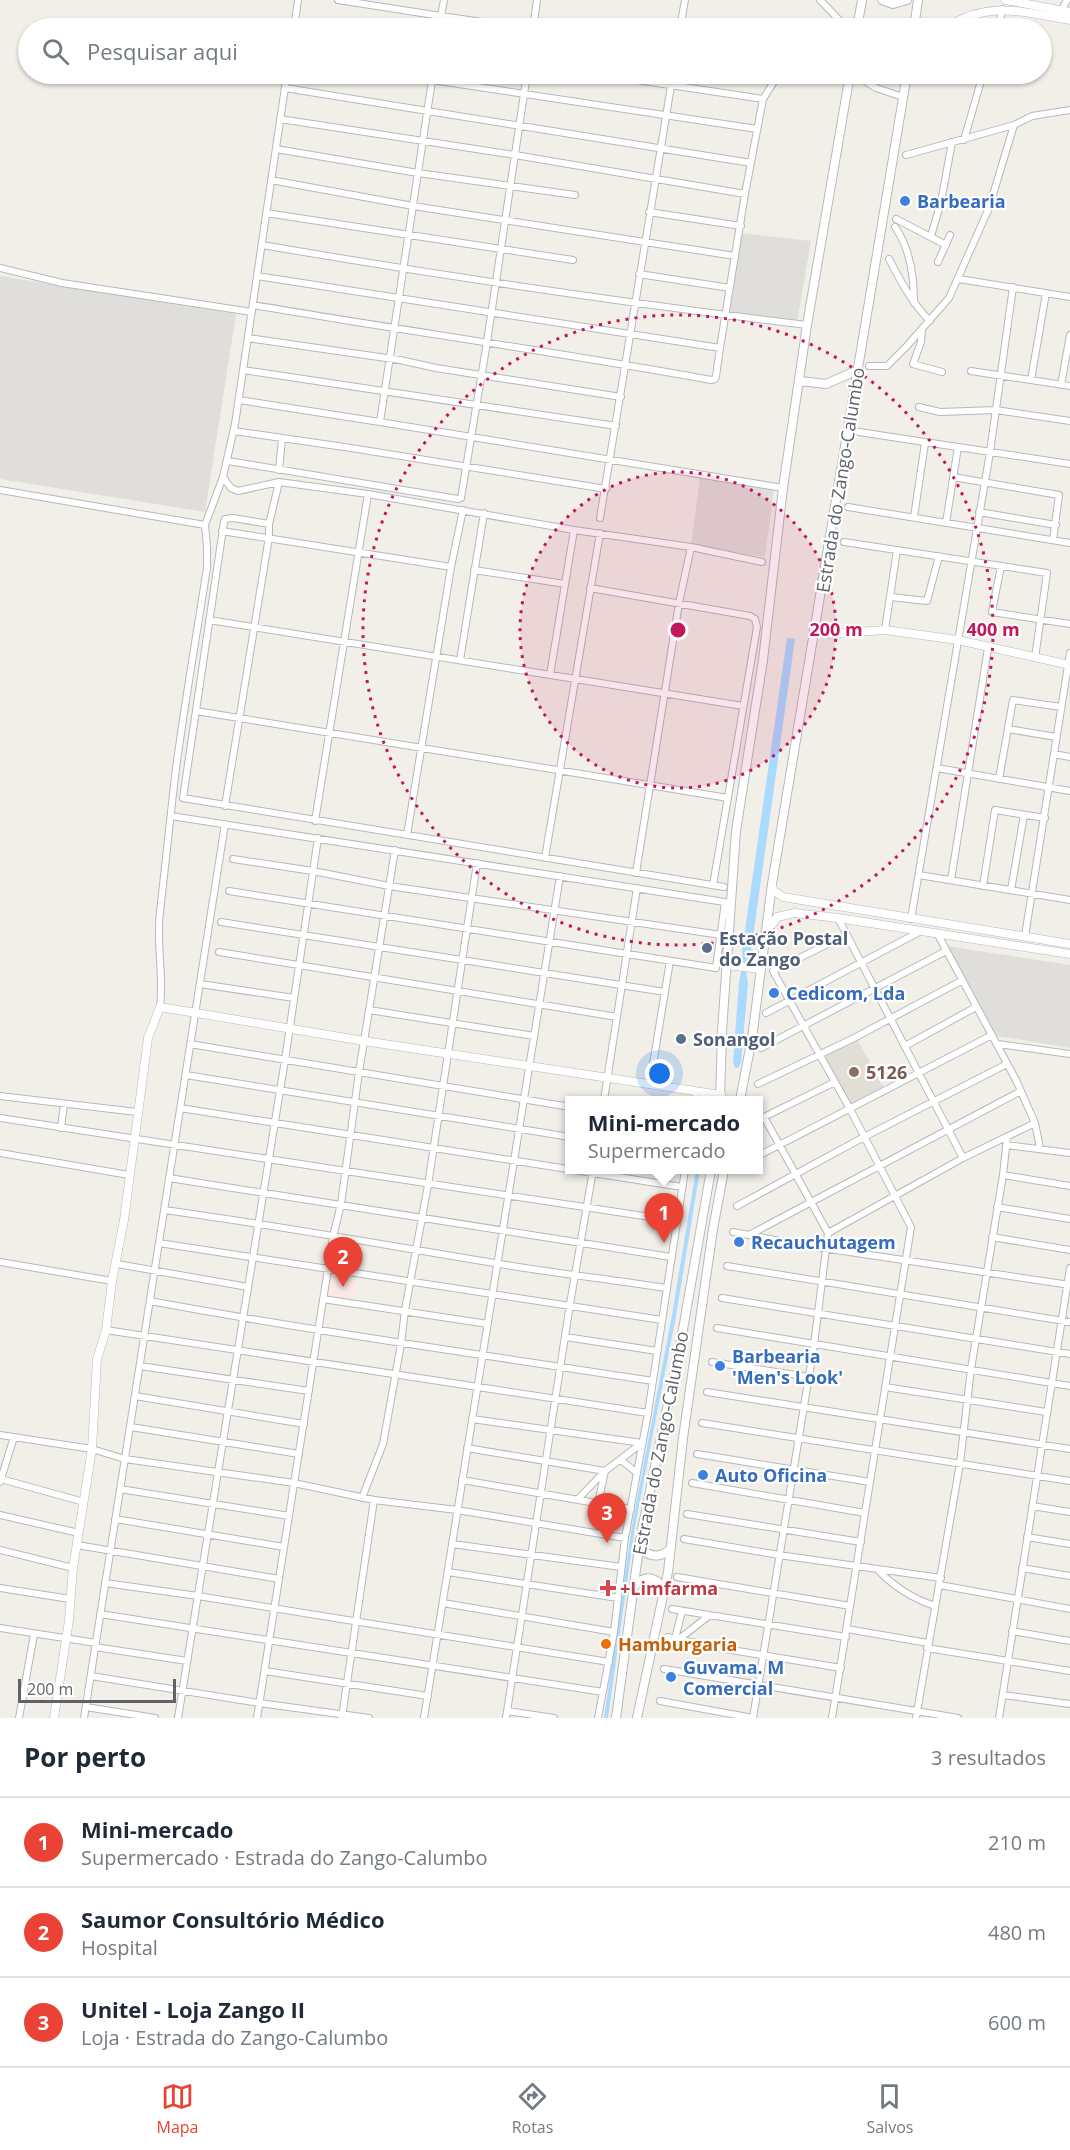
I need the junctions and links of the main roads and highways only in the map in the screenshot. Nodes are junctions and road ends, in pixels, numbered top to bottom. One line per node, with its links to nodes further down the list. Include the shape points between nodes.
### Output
1 (862, 0): 5 (main road)
2 (882, 0): 3 (main road, via 894,4)
3 (907, 0)
4 (918, 0): 6 (main road)
5 (859, 18)
6 (915, 18)
7 (850, 84): 10 (main road)
8 (906, 84): 9 (main road, Estrada do Zango-Calumbo)
9 (858, 370): 10 (main road, via 826,384); 12 (main road, Estrada do Zango-Calumbo, via 772,884)
10 (800, 381): 11 (main road, via 728,902)
11 (720, 1096)
12 (741, 1096)
13 (710, 1174): 15 (main road, Estrada do Zango-Calumbo)
14 (723, 1174): 16 (main road, Estrada do Zango-Calumbo, via 702,1299)
15 (640, 1540): 16 (main road, via 648,1554 664,1554); 17 (main road, Estrada do Zango-Calumbo)
16 (670, 1548): 18 (main road, Estrada do Zango-Calumbo)
17 (632, 1591): 18 (main road, via 638,1582 650,1578 658,1582); 19 (main road, Estrada do Zango-Calumbo)
18 (663, 1597): 20 (main road, Estrada do Zango-Calumbo)
19 (616, 1718)
20 (637, 1718)

